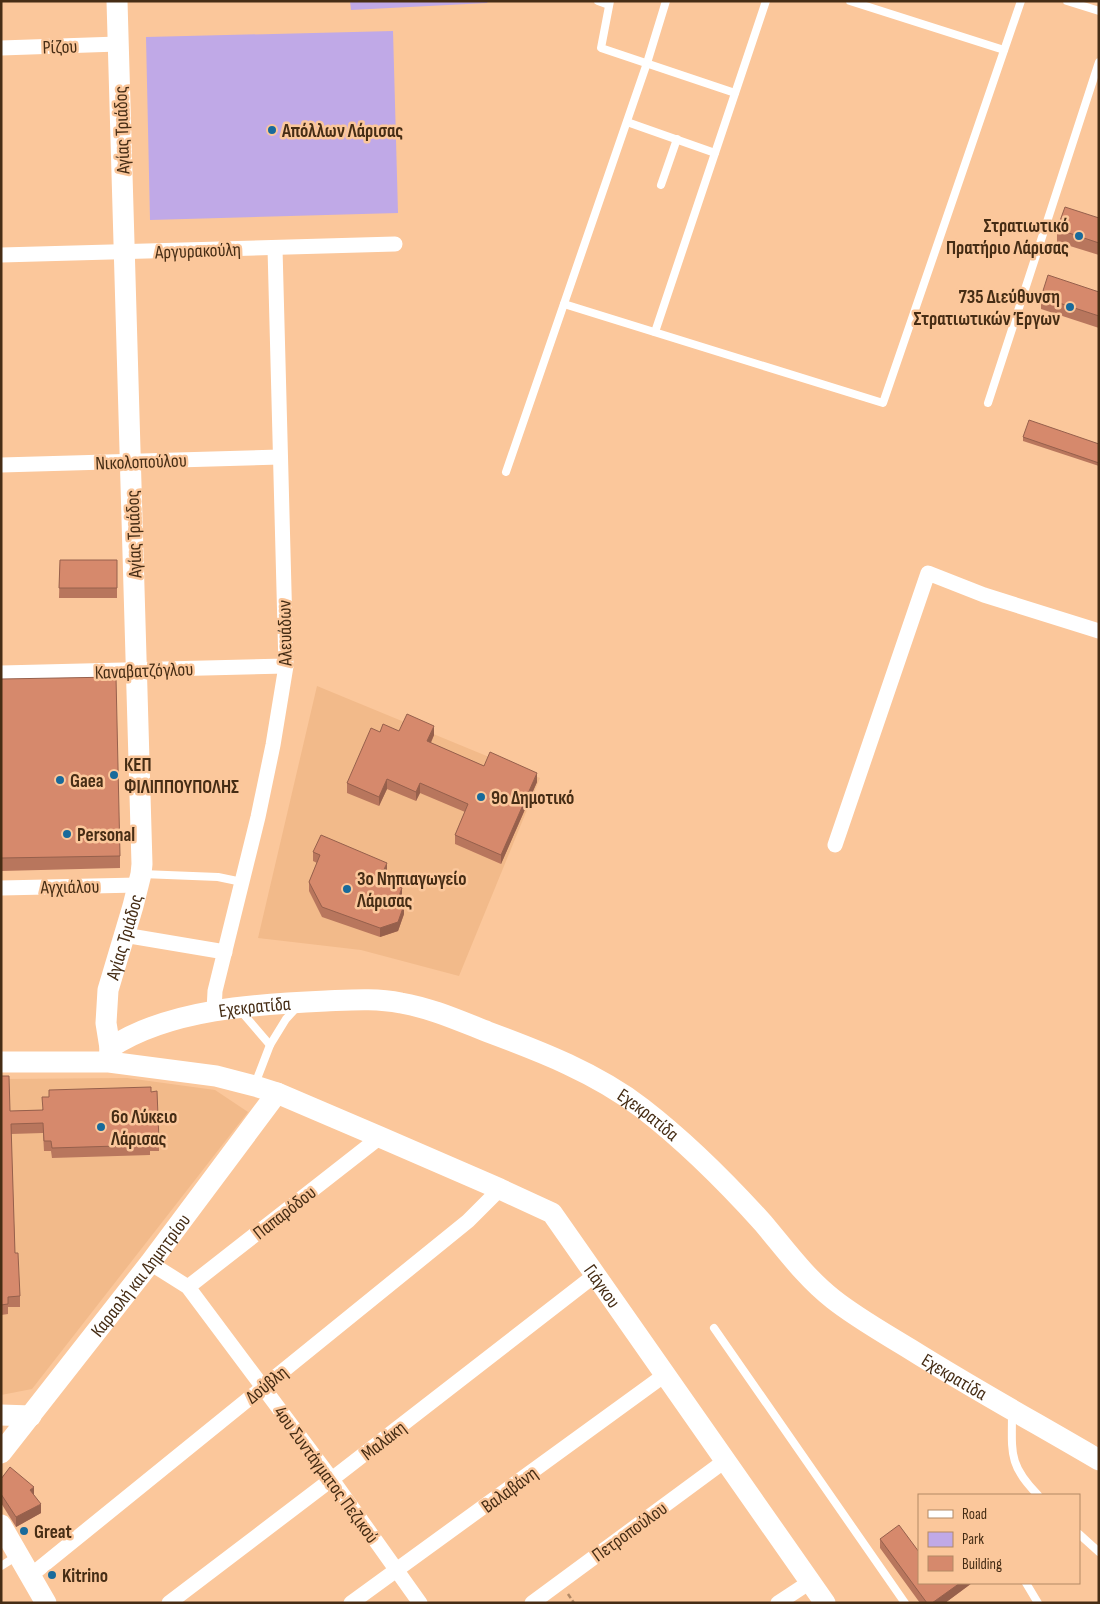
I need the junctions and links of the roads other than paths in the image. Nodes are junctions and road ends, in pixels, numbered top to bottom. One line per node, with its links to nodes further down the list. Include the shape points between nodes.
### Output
1 (117, 1): 10 (street, Αγίας Τριάδος)
2 (598, 1): 8 (lane)
3 (666, 1): 14 (lane)
4 (766, 1): 15 (lane)
5 (850, 1): 12 (lane)
6 (1021, 1): 12 (lane)
7 (1068, 1): 9 (lane)
8 (609, 3): 14 (lane, via 601,48)
9 (1099, 12)
10 (118, 44): 11 (street, Ρίζου); 22 (street, Αγίας Τριάδος)
11 (1, 48)
12 (1004, 50): 25 (lane, via 884,403)
13 (1099, 62): 26 (lane)
14 (647, 63): 15 (lane); 16 (lane)
15 (735, 93): 18 (lane)
16 (627, 122): 17 (lane); 24 (lane)
17 (676, 139): 18 (lane); 19 (lane)
18 (715, 153): 25 (lane)
19 (661, 185)
20 (395, 244): 21 (street, Αργυρακούλη)
21 (275, 248): 22 (street, Αργυρακούλη); 27 (street, Αλευάδων)
22 (124, 252): 23 (street, Αργυρακούλη); 28 (street, Αγίας Τριάδος)
23 (1, 255)
24 (564, 304): 25 (lane); 30 (lane)
25 (654, 332)
26 (988, 403)
27 (280, 458): 28 (street, Νικολοπούλου); 32 (street, Αλευάδων)
28 (131, 462): 29 (street, Νικολοπούλου); 33 (street, Αγίας Τριάδος)
29 (1, 465)
30 (506, 472)
31 (1099, 632): 35 (street, via 984,595 928,573)
32 (286, 666): 33 (street, Καναβατζόγλου); 37 (street, Αλευάδων, via 273,745)
33 (136, 670): 34 (street, Καναβατζόγλου); 36 (street, Αγίας Τριάδος)
34 (1, 673)
35 (835, 845)
36 (140, 879): 37 (lane, via 218,877); 38 (street, Αγχιάλου); 39 (street, Αγίας Τριάδος)
37 (242, 882): 40 (street, Αλευάδων)
38 (1, 888)
39 (124, 935): 40 (street); 45 (street, Αγίας Τριάδος, via 108,990 106,1023)
40 (224, 952): 43 (street, Αλευάδων)
41 (301, 1002): 42 (street, Εχεκρατίδα); 44 (lane); 57 (street, Εχεκρατίδα, via 361,1000 402,1003 467,1023 591,1075 641,1108 704,1160 807,1275 830,1296 932,1363)
42 (238, 1008): 43 (street, Εχεκρατίδα); 44 (lane)
43 (214, 1011): 45 (street, Εχεκρατίδα, via 121,1041)
44 (270, 1045): 47 (lane)
45 (110, 1055): 46 (street, Γιάγκου); 47 (street, Γιάγκου)
46 (1, 1062)
47 (255, 1086): 48 (street, Γιάγκου)
48 (278, 1094): 49 (street, Γιάγκου); 51 (street, Καραολή και Δημητρίου)
49 (380, 1137): 50 (street, Γιάγκου); 53 (street, Παπαρόδου)
50 (500, 1189): 52 (street, Γιάγκου, via 552,1213); 56 (street, Δούβλη, via 468,1221)
51 (150, 1263): 53 (street, 4ου Συντάγματος Πεζικού); 59 (street, Καραολή και Δημητρίου)
52 (595, 1275): 55 (street, Γιάγκου); 63 (street, Μαλάκη)
53 (188, 1286): 56 (street, 4ου Συντάγματος Πεζικού)
54 (714, 1328): 80 (lane)
55 (666, 1374): 61 (street, Γιάγκου); 69 (street, Βαλαβάνη)
56 (263, 1386): 63 (street, 4ου Συντάγματος Πεζικού); 70 (street, Δούβλη)
57 (1012, 1410): 62 (street, Εχεκρατίδα); 64 (lane, via 1012,1451 1016,1468)
58 (1, 1415): 59 (street)
59 (32, 1416): 60 (street, Καραολή και Δημητρίου)
60 (1, 1453)
61 (726, 1460): 71 (street, Γιάγκου); 77 (street, Πετροπούλου)
62 (1099, 1460)
63 (332, 1479): 69 (street, 4ου Συντάγματος Πεζικού); 74 (street, Μαλάκη)
64 (1037, 1494)
65 (1, 1525): 68 (street)
66 (1080, 1535): 67 (lane)
67 (1099, 1552)
68 (10, 1561): 70 (street)
69 (396, 1570): 75 (street, Βαλαβάνη); 76 (street, 4ου Συντάγματος Πεζικού)
70 (30, 1576): 73 (street)
71 (810, 1582): 78 (street); 79 (street, Γιάγκου)
72 (1027, 1584): 81 (lane)
73 (46, 1603)
74 (169, 1603)
75 (351, 1603)
76 (420, 1603)
77 (532, 1603)
78 (778, 1603)
79 (825, 1603)
80 (905, 1603)
81 (1038, 1603)

